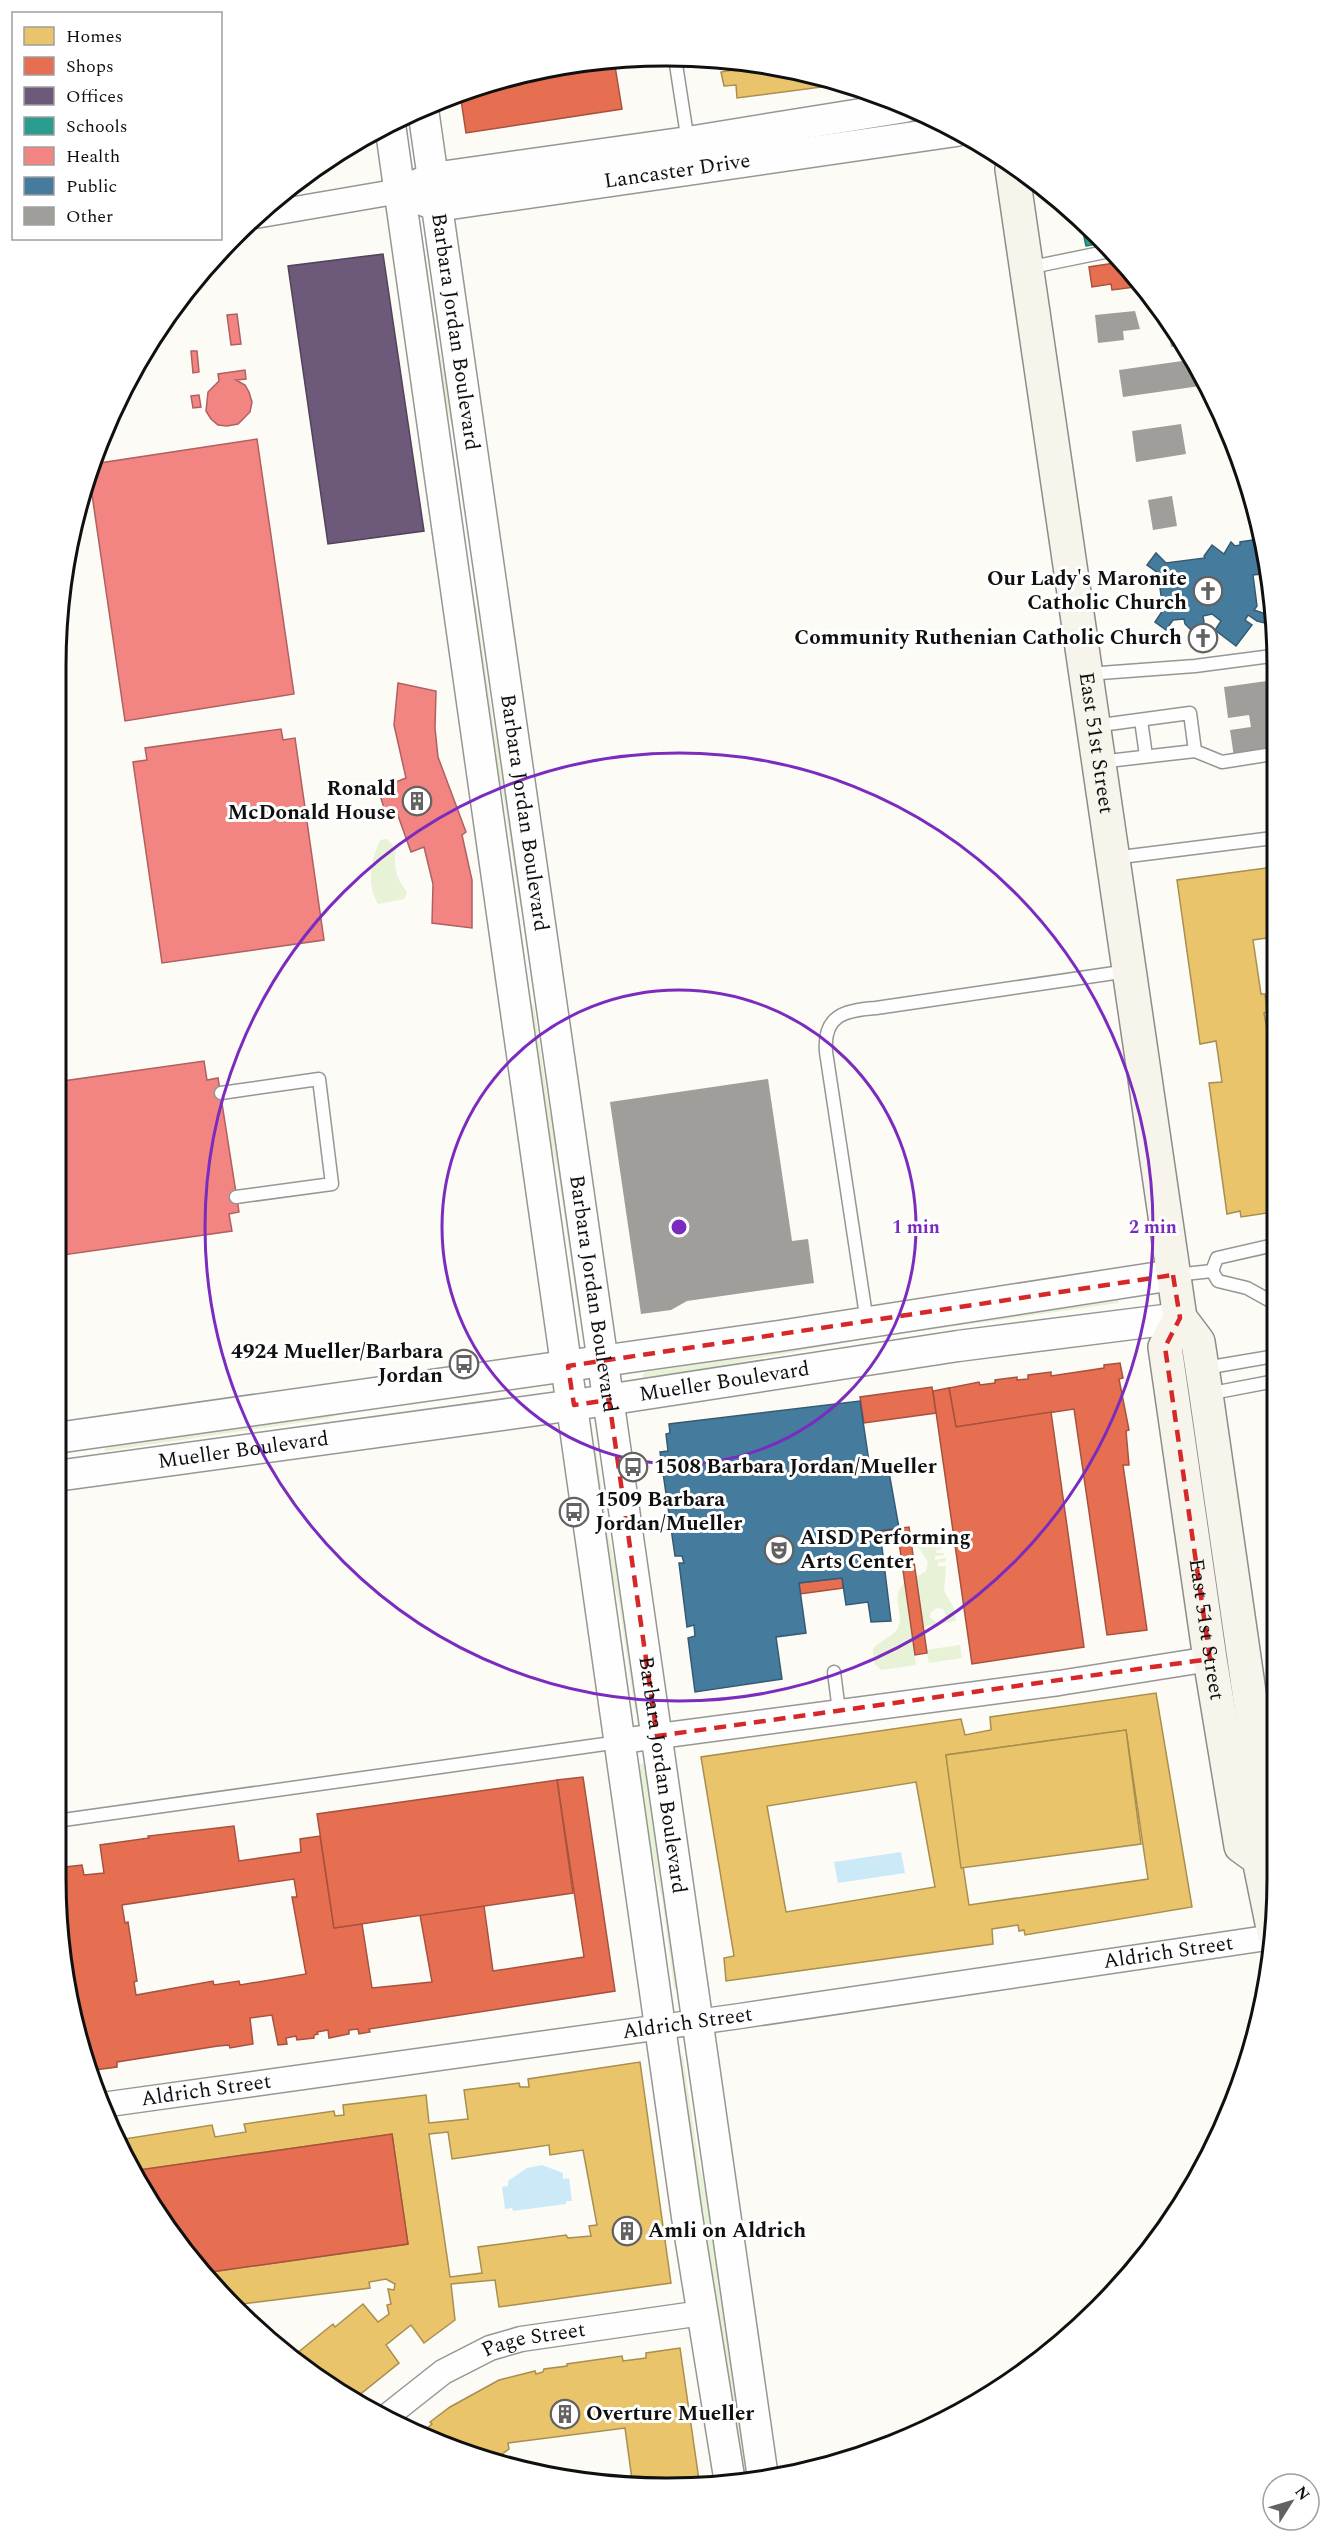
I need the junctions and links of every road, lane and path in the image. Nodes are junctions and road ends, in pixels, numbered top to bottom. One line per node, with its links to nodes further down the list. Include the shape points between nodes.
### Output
1 (676, 66): 6 (lane)
2 (890, 109): 6 (street, Lancaster Drive)
3 (424, 118): 9 (street, Barbara Jordan Boulevard)
4 (391, 133): 8 (street, Barbara Jordan Boulevard)
5 (941, 133): 9 (street, Lancaster Drive)
6 (688, 142): 9 (street, Lancaster Drive)
7 (1013, 176): 12 (main road, East 51st Street)
8 (400, 191): 9 (street, Lancaster Drive); 10 (street, Lancaster Drive); 34 (street, Barbara Jordan Boulevard)
9 (435, 192): 33 (street, Barbara Jordan Boulevard)
10 (274, 213)
11 (1101, 253): 12 (lane)
12 (1026, 268): 14 (main road, East 51st Street)
13 (1267, 657): 14 (lane)
14 (1086, 674): 16 (main road, East 51st Street)
15 (1141, 720): 16 (lane); 17 (lane, via 1190,713); 19 (lane)
16 (1093, 726): 20 (main road, East 51st Street)
17 (1195, 751): 18 (lane, via 1222,762); 19 (lane)
18 (1267, 755)
19 (1146, 756): 20 (lane)
20 (1098, 762): 22 (main road, East 51st Street)
21 (1267, 839): 22 (lane)
22 (1112, 858): 23 (main road, East 51st Street)
23 (1129, 971): 28 (main road, East 51st Street); 31 (lane, via 852,1009 842,1013 830,1027 826,1052)
24 (221, 1093): 25 (lane, via 319,1079 332,1184)
25 (236, 1197)
26 (1267, 1247): 27 (lane, via 1218,1258)
27 (1212, 1271): 28 (lane); 29 (lane, via 1218,1281 1247,1288)
28 (1173, 1275): 30 (main road, East 51st Street); 31 (street, Mueller Boulevard)
29 (1267, 1298)
30 (1179, 1318): 35 (main road, East 51st Street, via 1198,1342); 37 (street, Mueller Boulevard); 41 (main road, East 51st Street, via 1166,1347)
31 (867, 1323): 33 (street, Mueller Boulevard)
32 (1267, 1359): 35 (lane)
33 (603, 1361): 34 (street, Mueller Boulevard); 37 (street, Barbara Jordan Boulevard)
34 (568, 1366): 38 (street, Barbara Jordan Boulevard); 39 (street, Mueller Boulevard)
35 (1204, 1381): 36 (lane); 46 (main road, East 51st Street)
36 (1267, 1381)
37 (609, 1400): 38 (street, Mueller Boulevard); 44 (street, Barbara Jordan Boulevard)
38 (574, 1405): 40 (street, Mueller Boulevard); 45 (street, Barbara Jordan Boulevard)
39 (66, 1437)
40 (66, 1475)
41 (1210, 1659): 43 (street); 49 (main road, East 51st Street, via 1241,1846)
42 (834, 1672): 43 (lane)
43 (839, 1711): 44 (street)
44 (657, 1736): 45 (street); 52 (street, Barbara Jordan Boulevard)
45 (621, 1741): 47 (lane); 53 (street, Barbara Jordan Boulevard)
46 (1267, 1818)
47 (66, 1820)
48 (1267, 1843): 49 (main road, East 51st Street)
49 (1259, 1858): 50 (main road)
50 (1266, 1899)
51 (1264, 1936): 52 (street, Aldrich Street)
52 (699, 2022): 53 (street, Aldrich Street); 57 (street, Barbara Jordan Boulevard)
53 (660, 2026): 54 (street, Aldrich Street); 55 (street, Barbara Jordan Boulevard)
54 (111, 2104)
55 (702, 2313): 56 (street, Page Street, via 521,2339 490,2348 443,2372); 58 (street, Barbara Jordan Boulevard)
56 (393, 2412)
57 (762, 2470)
58 (729, 2475)

